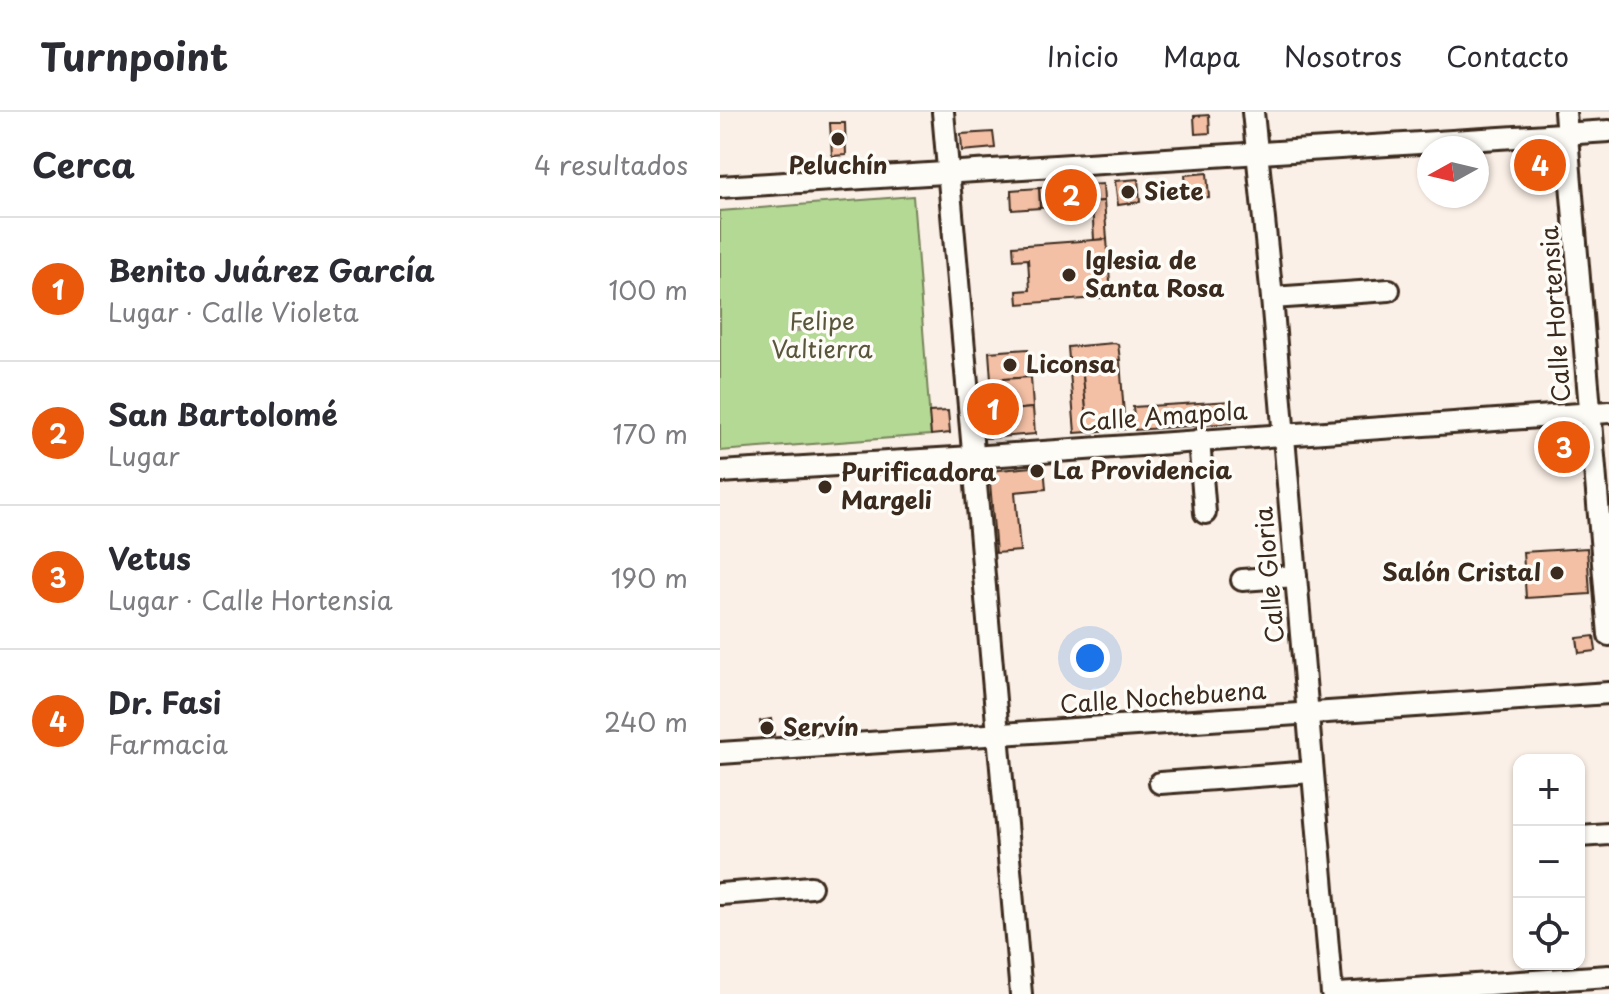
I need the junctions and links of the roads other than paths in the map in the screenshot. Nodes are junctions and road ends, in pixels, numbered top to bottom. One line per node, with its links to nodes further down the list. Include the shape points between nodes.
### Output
1 (943, 112): 7 (street)
2 (1253, 112): 6 (street, Calle Gloria)
3 (1565, 112): 5 (street, Calle Hortensia)
4 (1609, 131): 5 (street)
5 (1567, 134): 6 (street); 11 (street, Calle Hortensia)
6 (1257, 152): 7 (street); 10 (street, Calle Gloria)
7 (949, 173): 8 (street); 14 (street)
8 (720, 187)
9 (1389, 290): 10 (street)
10 (1272, 298): 12 (street, Calle Gloria)
11 (1599, 413): 12 (street, Calle Amapola); 19 (street, Calle Hortensia)
12 (1284, 434): 13 (street, Calle Amapola); 17 (street, Calle Gloria)
13 (1199, 440): 14 (street, Calle Amapola); 16 (street)
14 (972, 457): 15 (street, Calle Amapola); 22 (street)
15 (720, 472)
16 (1205, 513)
17 (1296, 576): 18 (street); 21 (street, Calle Gloria)
18 (1242, 580)
19 (1609, 635)
20 (1609, 693): 21 (street, Calle Nochebuena)
21 (1306, 714): 22 (street, Calle Nochebuena); 24 (street, Calle Gloria)
22 (1000, 735): 23 (street, Calle Nochebuena); 32 (street)
23 (720, 753)
24 (1312, 772): 25 (street); 33 (street, Calle Gloria)
25 (1160, 783)
26 (1609, 834): 27 (street)
27 (1585, 836)
28 (811, 887): 29 (street)
29 (720, 894)
30 (1530, 972): 31 (street); 34 (street)
31 (1609, 976)
32 (1021, 994)
33 (1332, 994)
34 (1339, 994)

